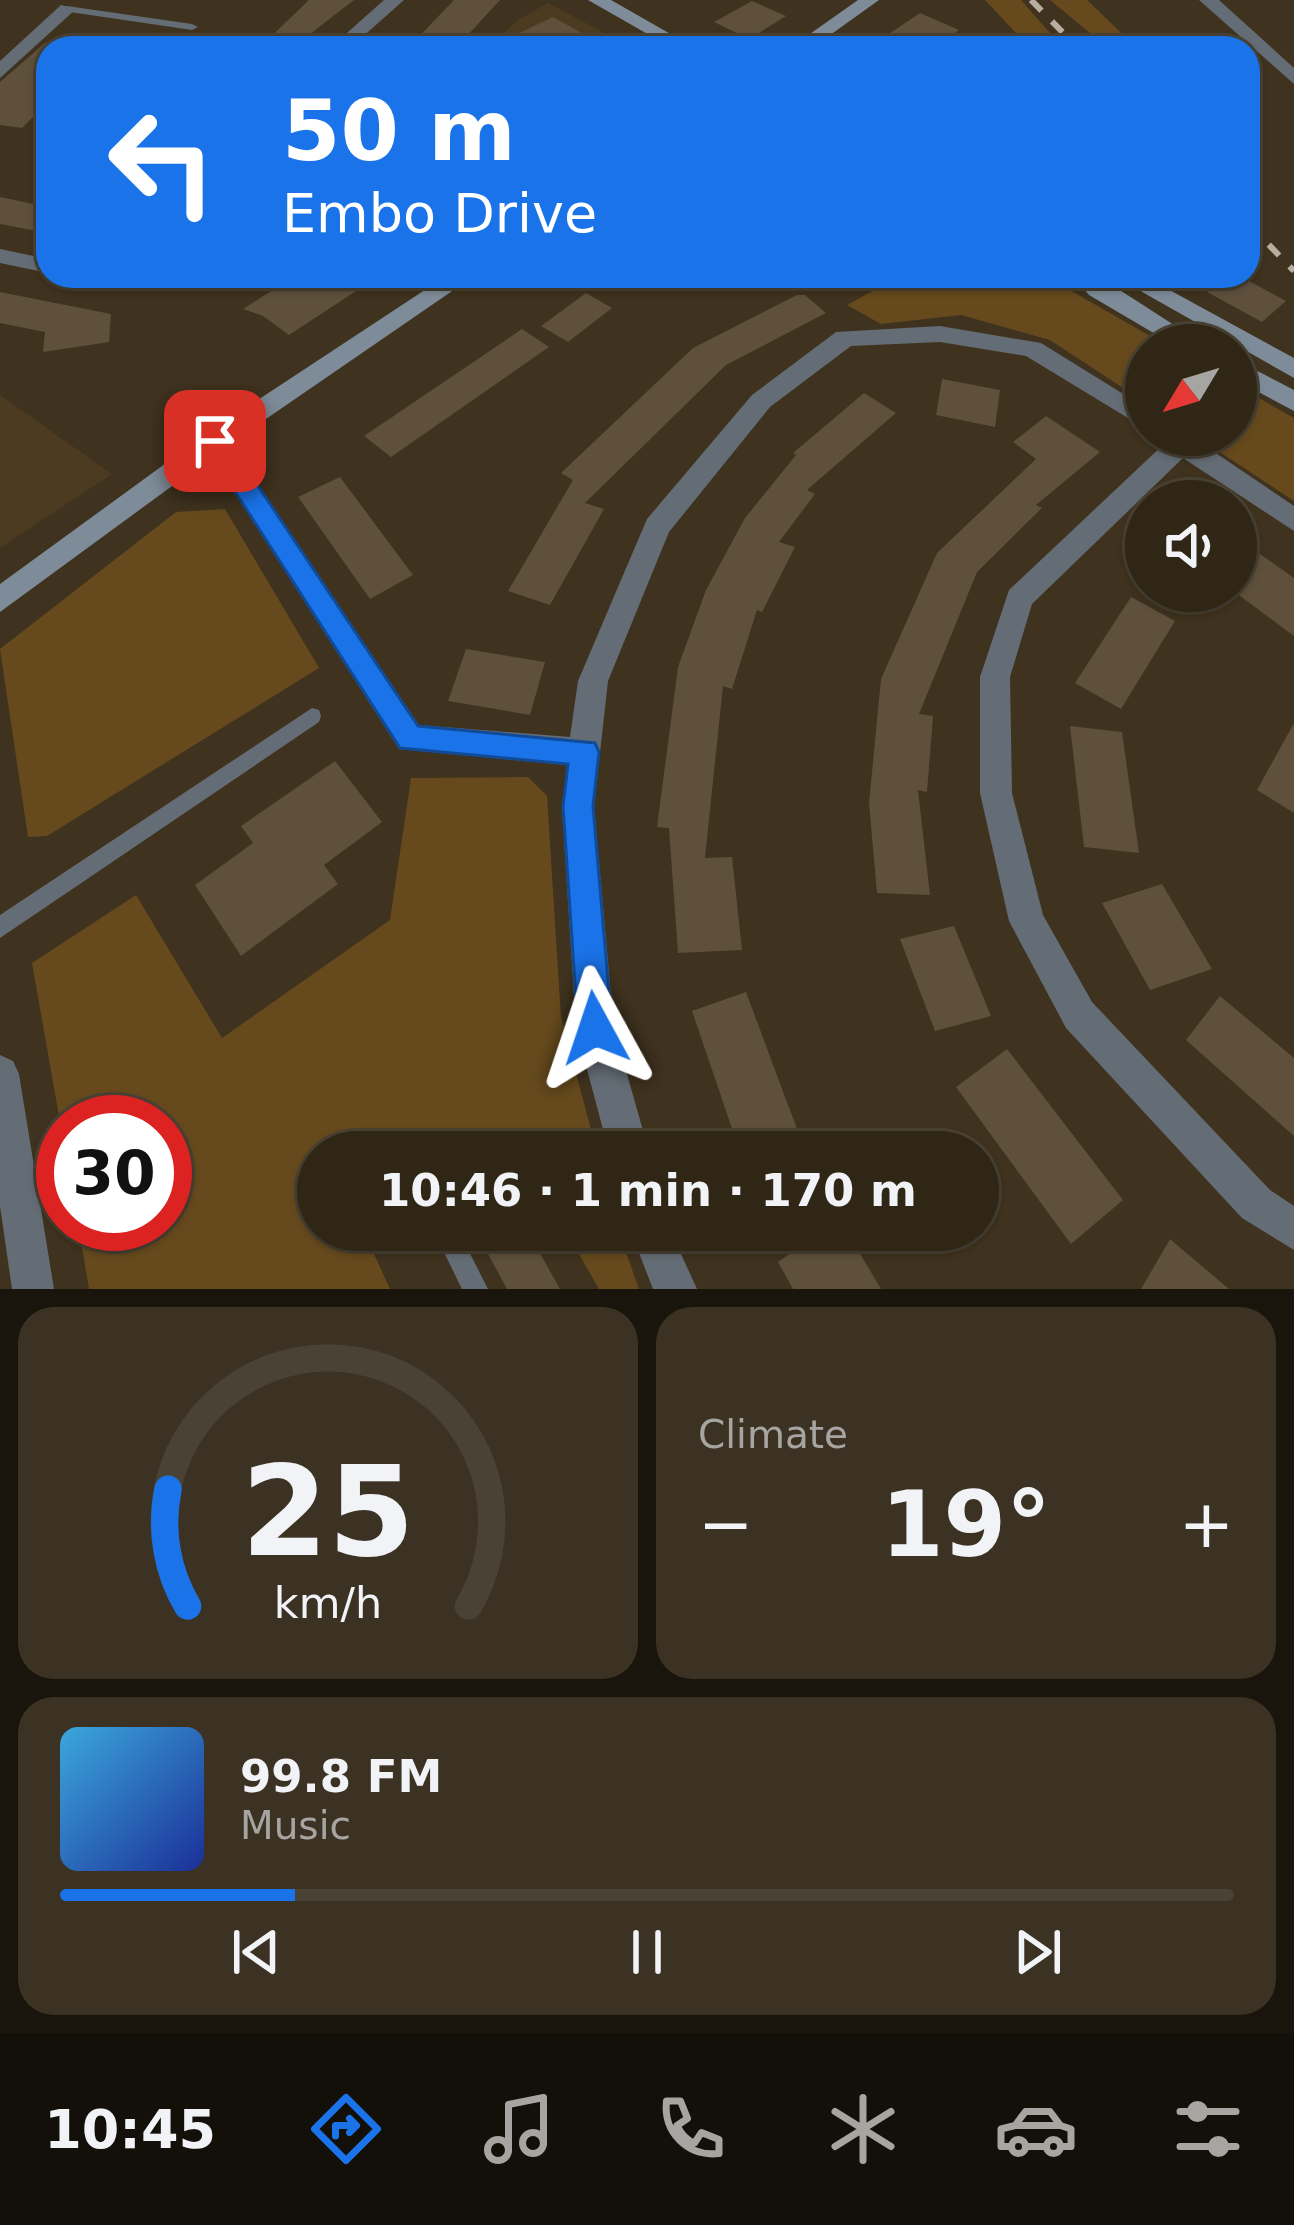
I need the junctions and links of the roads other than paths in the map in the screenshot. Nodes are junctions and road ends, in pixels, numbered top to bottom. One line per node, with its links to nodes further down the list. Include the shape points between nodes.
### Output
1 (395, 0): 8 (street)
2 (597, 0): 9 (street)
3 (870, 0): 10 (street)
4 (1208, 0): 11 (street)
5 (68, 10): 6 (lane); 7 (street)
6 (192, 28)
7 (39, 36)
8 (353, 36)
9 (664, 36)
10 (817, 36)
11 (1248, 36)
12 (36, 39): 14 (street)
13 (1260, 47): 15 (street)
14 (0, 72)
15 (1294, 78)
16 (0, 256): 17 (street)
17 (36, 264)
18 (444, 288): 26 (street)
19 (1095, 288): 21 (street)
20 (1148, 288): 22 (street)
21 (1156, 324)
22 (1294, 369)
23 (1257, 381): 24 (street)
24 (1294, 402)
25 (1125, 407): 32 (street, via 1033,349 940,334 845,338 760,401 657,526 593,681)
26 (215, 441): 30 (street); 32 (street, via 410,739)
27 (1159, 456): 36 (street, via 1019,598 994,677 996,793 1027,921 1079,1015 1256,1204)
28 (1201, 456): 29 (street)
29 (1294, 520)
30 (0, 600)
31 (312, 716): 33 (lane)
32 (584, 752): 35 (street, via 578,806 595,1028)
33 (0, 927)
34 (0, 1074): 39 (street)
35 (622, 1131)
36 (1294, 1230)
37 (456, 1251): 40 (lane)
38 (656, 1251): 41 (street)
39 (33, 1289)
40 (476, 1289)
41 (676, 1289)

